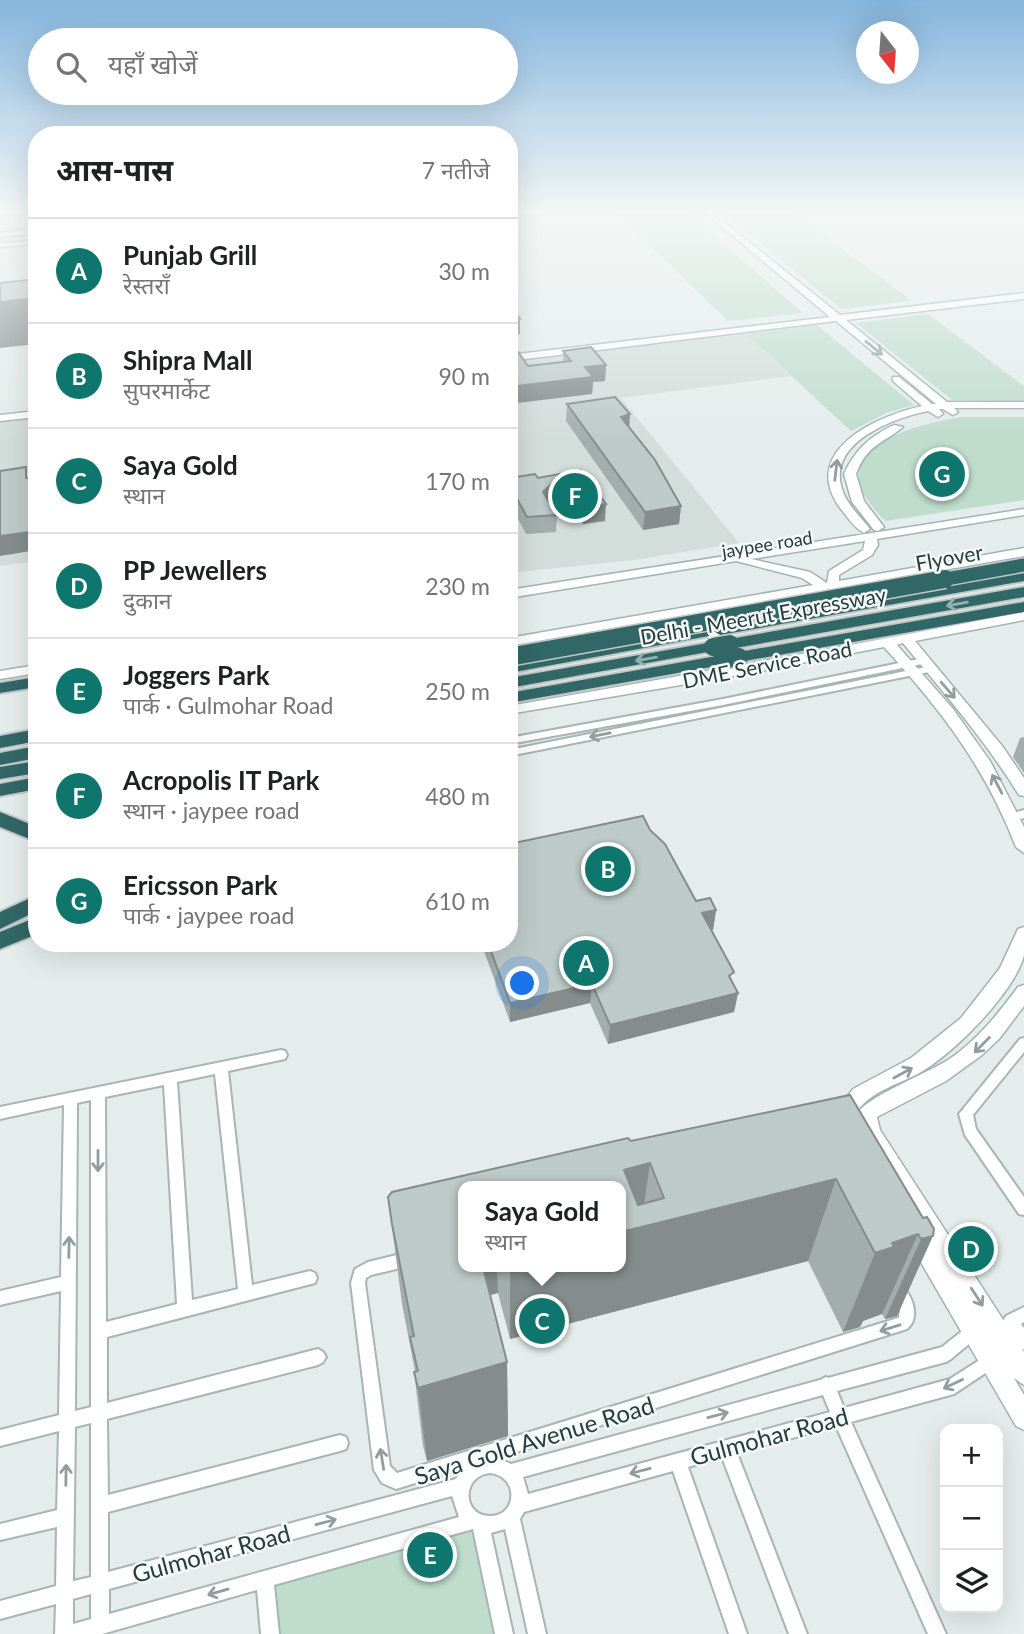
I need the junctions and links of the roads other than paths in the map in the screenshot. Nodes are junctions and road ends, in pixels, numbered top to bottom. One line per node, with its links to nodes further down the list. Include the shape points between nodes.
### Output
1 (791, 288): 4 (street)
2 (795, 288): 4 (street)
3 (1024, 294): 4 (street)
4 (828, 317): 5 (street); 6 (street); 9 (street); 9 (street, one-way to 9)
5 (518, 351)
6 (518, 357)
7 (1024, 405): 9 (street)
8 (28, 409): 10 (street)
9 (942, 410): 11 (street); 16 (street, via 883,433 855,460 852,488); 16 (street, one-way to 9, via 845,506 836,490 838,458 872,426 906,412)
10 (0, 412)
11 (1024, 412)
12 (28, 415): 13 (street)
13 (0, 418)
14 (1024, 504): 16 (street, jaypee road)
15 (1024, 512): 16 (street)
16 (871, 531): 18 (street); 21 (street, jaypee road); 22 (street, via 868,552 833,574)
17 (1024, 552): 22 (street)
18 (707, 562): 22 (street, via 741,561 783,568); 24 (street)
19 (1024, 565): 32 (highway, Flyover, bridge)
20 (1024, 576): 29 (highway, Delhi - Meerut Expressway)
21 (518, 583)
22 (827, 584): 26 (street)
23 (1024, 592): 29 (highway, Delhi - Meerut Expressway, one-way to 29)
24 (518, 593)
25 (1024, 607): 43 (highway, bridge)
26 (695, 609): 30 (street); 38 (street)
27 (1024, 616): 28 (street, DME Service Road)
28 (905, 637): 31 (street, DME Service Road); 35 (street)
29 (717, 638): 36 (highway, Delhi - Meerut Expressway); 40 (highway, Delhi - Meerut Expressway, one-way to 40)
30 (518, 640)
31 (886, 641): 35 (street); 38 (street, DME Service Road)
32 (518, 655)
33 (28, 660): 34 (street)
34 (0, 665)
35 (919, 666): 45 (street); 56 (street, one-way to 56, via 983,730); 58 (street, one-way to 35)
36 (518, 667)
37 (28, 670): 39 (street)
38 (740, 671): 44 (street, DME Service Road)
39 (0, 675)
40 (518, 681)
41 (28, 683): 42 (highway)
42 (0, 688)
43 (518, 696)
44 (518, 708)
45 (637, 723): 47 (street); 49 (street, one-way to 49)
46 (28, 737): 48 (highway)
47 (518, 740)
48 (0, 742)
49 (518, 751)
50 (28, 754): 51 (highway)
51 (0, 759)
52 (28, 768): 53 (highway)
53 (0, 773)
54 (28, 785): 55 (highway)
55 (0, 790)
56 (1024, 791)
57 (0, 819): 59 (highway)
58 (1019, 819): 60 (street)
59 (28, 831)
60 (1024, 847)
61 (28, 907): 62 (highway)
62 (0, 921)
63 (28, 929): 65 (highway)
64 (1024, 934): 83 (street, one-way to 64, via 909,1235 847,1110 861,1094 916,1066 963,1030 1013,964)
65 (0, 941)
66 (1024, 992): 83 (street, one-way to 83, via 978,1050 947,1074 867,1115 870,1132)
67 (1024, 1043): 74 (street, via 965,1114 970,1131)
68 (281, 1055): 69 (street)
69 (221, 1067): 70 (street); 79 (street)
70 (170, 1078): 71 (street); 81 (street)
71 (98, 1093): 72 (street); 84 (street, one-way to 84)
72 (71, 1098): 73 (street); 78 (street, one-way to 72)
73 (0, 1113)
74 (1024, 1209)
75 (422, 1256): 76 (street, Saya Gold Avenue Road, one-way to 75, via 907,1308 902,1324 396,1481 383,1470 359,1278 368,1269)
76 (889, 1276)
77 (310, 1278): 79 (street)
78 (69, 1282): 80 (street); 93 (street)
79 (246, 1294): 81 (street)
80 (0, 1298)
81 (185, 1309): 84 (street)
82 (1024, 1314): 85 (street, via 1011,1321)
83 (984, 1327): 85 (street); 87 (street); 89 (street, Gulmohar Road, via 946,1354)
84 (99, 1331): 90 (street)
85 (1019, 1347): 87 (street, Gulmohar Road); 88 (street)
86 (318, 1357): 90 (street)
87 (991, 1359): 91 (street, Gulmohar Road, one-way to 91, via 954,1386); 92 (street)
88 (1024, 1373)
89 (826, 1385): 91 (street); 98 (street, Gulmohar Road, one-way to 89)
90 (99, 1412): 93 (street); 100 (street)
91 (839, 1416): 96 (street, Gulmohar Road); 117 (street)
92 (1024, 1418)
93 (67, 1420): 94 (street); 102 (street, one-way to 93)
94 (0, 1438)
95 (340, 1443): 100 (street)
96 (726, 1447): 97 (street, Gulmohar Road); 116 (street)
97 (678, 1461): 101 (street, Gulmohar Road, one-way to 101); 115 (street)
98 (510, 1472): 99 (street, via 493,1464 481,1465); 101 (street, via 517,1481)
99 (463, 1485): 103 (street, via 462,1505); 106 (street, Gulmohar Road, one-way to 99)
100 (99, 1506): 106 (street)
101 (514, 1511): 103 (street, via 495,1526); 114 (street)
102 (66, 1516): 104 (street); 107 (street)
103 (477, 1523): 105 (street, Gulmohar Road); 113 (street)
104 (0, 1532)
105 (265, 1579): 109 (street, Gulmohar Road, one-way to 109); 112 (street)
106 (100, 1583): 107 (street, Gulmohar Road); 109 (street)
107 (65, 1592): 108 (street, Gulmohar Road); 110 (street)
108 (0, 1610)
109 (100, 1625): 111 (street, Gulmohar Road)
110 (64, 1634)
111 (70, 1634)
112 (270, 1634)
113 (504, 1634)
114 (537, 1634)
115 (738, 1634)
116 (798, 1634)
117 (937, 1634)

